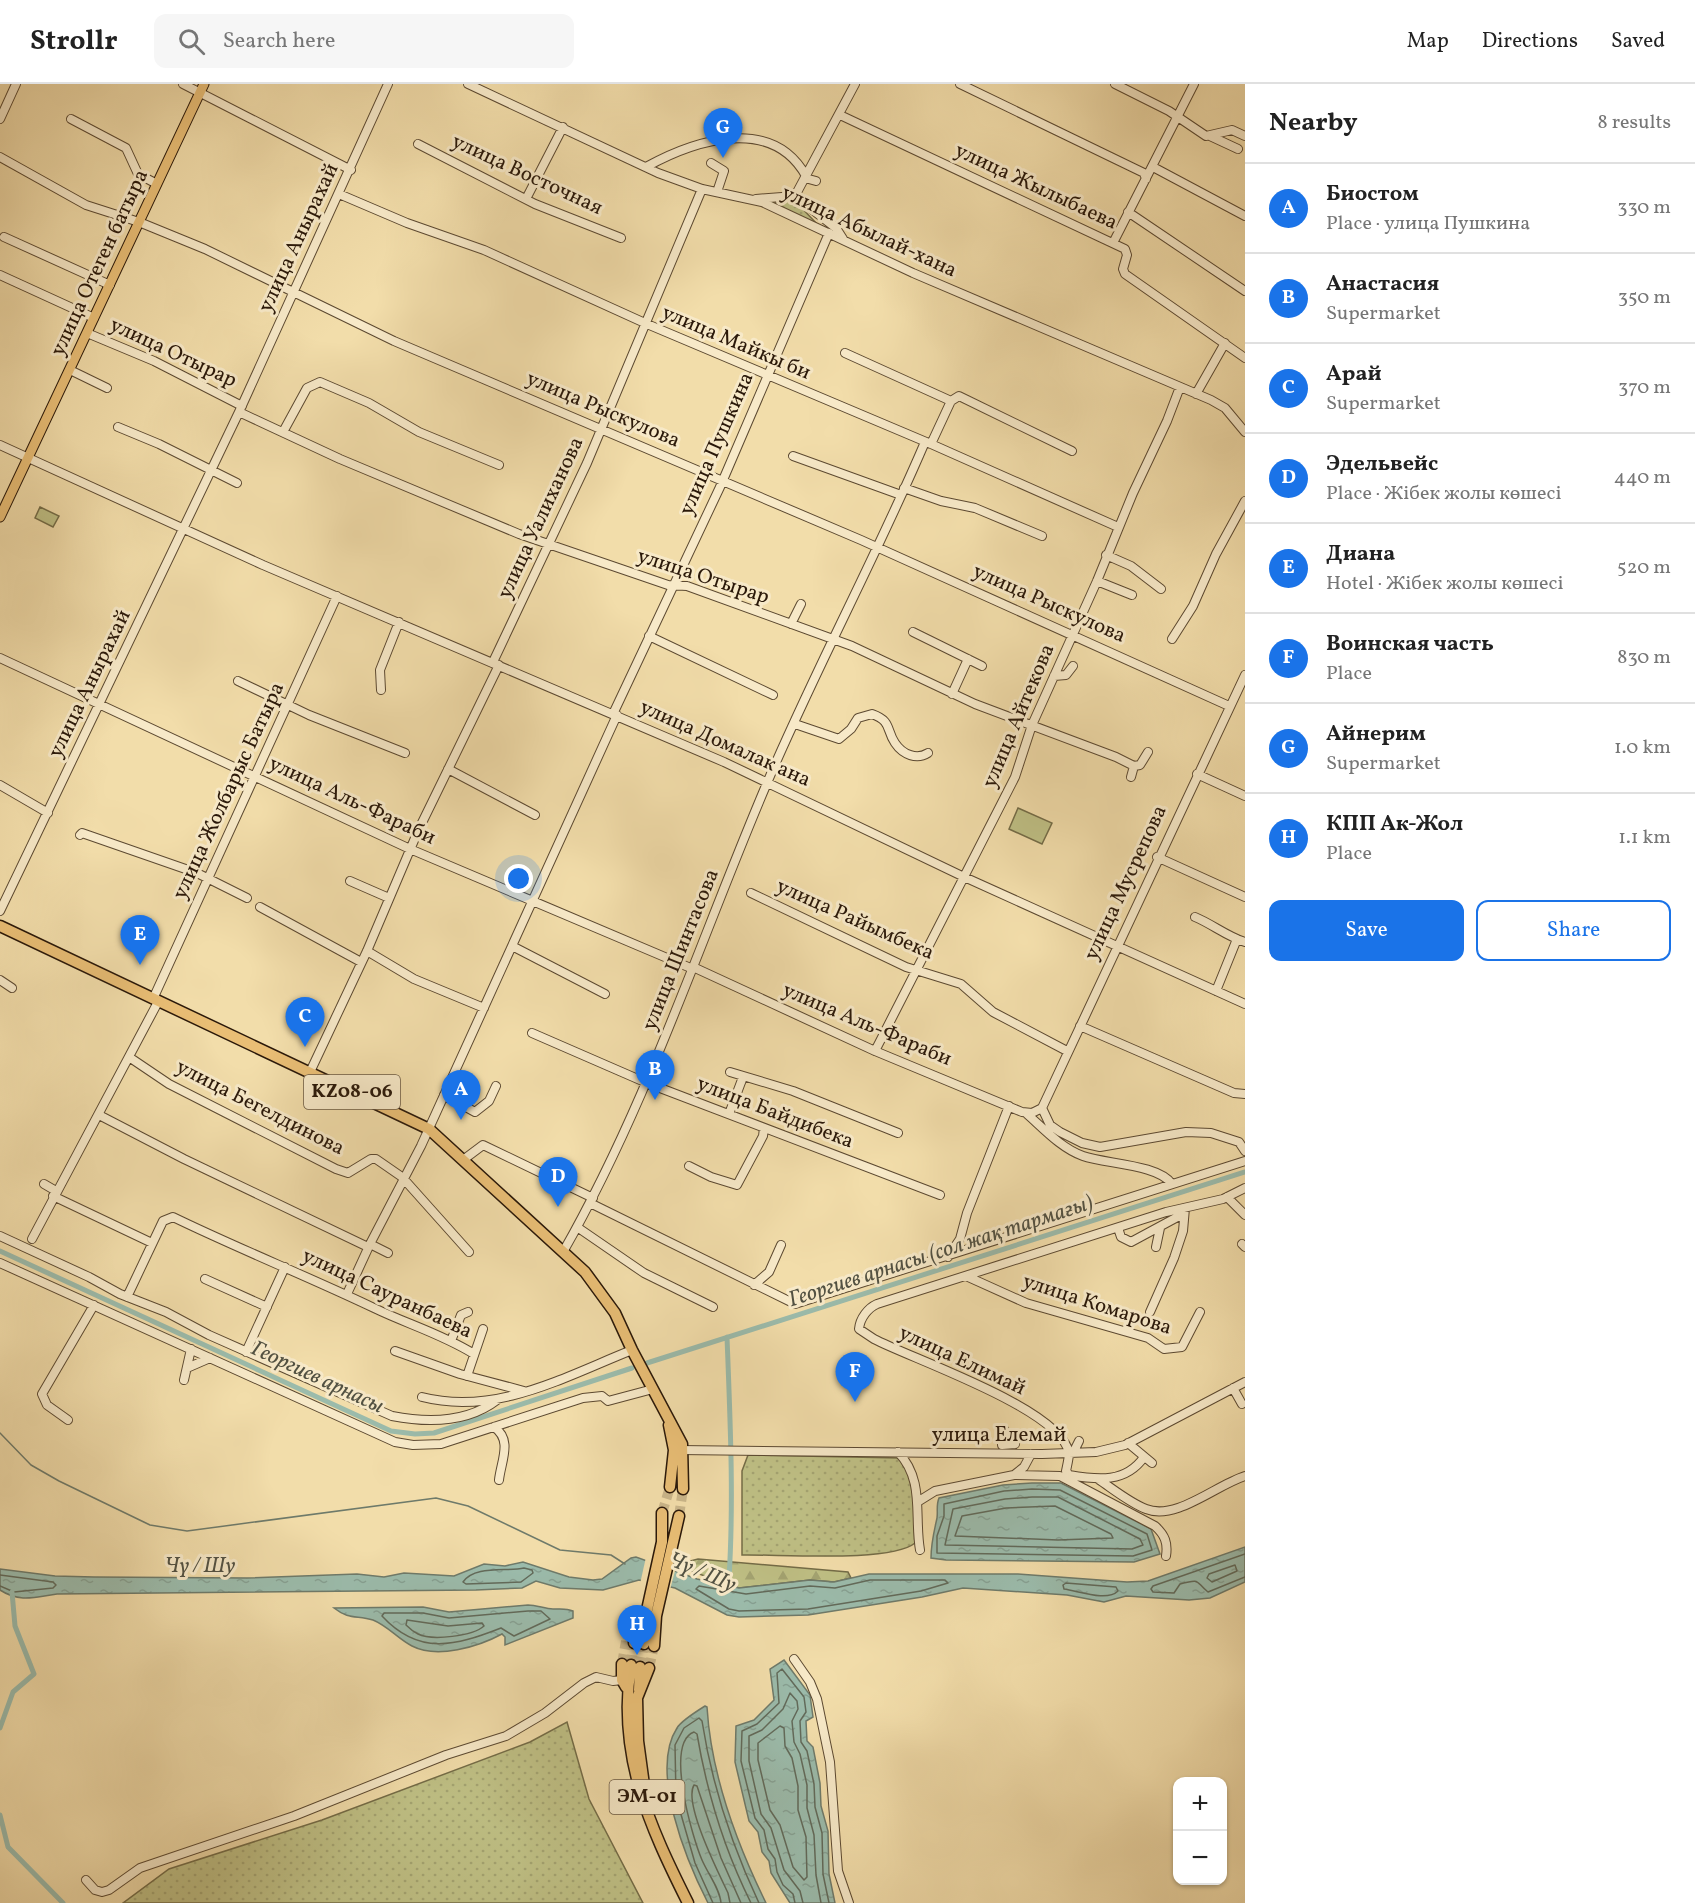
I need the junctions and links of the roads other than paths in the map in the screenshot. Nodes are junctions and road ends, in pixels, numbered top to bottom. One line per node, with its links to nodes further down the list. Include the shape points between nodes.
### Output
1 (16, 84): 13 (street)
2 (183, 84): 10 (street)
3 (204, 84): 10 (main road, улица Отеген батыра)
4 (388, 84): 24 (street, улица Анырахай)
5 (468, 84): 15 (street, улица Абылай-хана)
6 (960, 84): 26 (street, via 1144,172)
7 (1115, 84): 12 (street)
8 (1194, 84): 12 (street)
9 (852, 86): 11 (street)
10 (200, 94): 24 (street); 28 (main road, улица Отеген батыра)
11 (840, 115): 25 (street); 42 (street, улица Жылыбаева)
12 (1179, 116): 16 (street); 23 (street)
13 (0, 119)
14 (71, 120): 28 (street, улица Отеген батыра, via 128,150 138,174)
15 (563, 127): 22 (street, улица Абылай-хана); 33 (street)
16 (1210, 136): 17 (street, via 1232,130); 19 (street)
17 (1245, 136)
18 (418, 144): 33 (street, улица Восточная)
19 (1238, 149)
20 (0, 157): 37 (street, улица Рыскулова, via 86,205)
21 (711, 163): 30 (street, via 724,171)
22 (646, 167): 25 (street, via 696,144 720,138 758,140 787,152); 29 (street, улица Абылай-хана)
23 (1153, 167): 26 (street); 36 (street)
24 (351, 170): 31 (street, улица Анырахай)
25 (806, 177): 27 (street); 32 (street)
26 (1146, 179): 35 (street)
27 (816, 181)
28 (157, 184): 37 (main road, улица Отеген батыра)
29 (702, 189): 30 (street, улица Абылай-хана); 48 (street, улица Уалиханова)
30 (717, 192): 34 (street, улица Абылай-хана)
31 (339, 194): 45 (street, улица Анырахай); 48 (street, улица Майкы би, via 407,224 484,250)
32 (795, 196): 34 (street); 41 (street, via 836,228)
33 (526, 199): 40 (street, улица Восточная)
34 (754, 200): 38 (street, улица Абылай-хана)
35 (1128, 212): 42 (street); 46 (street)
36 (1245, 216)
37 (139, 222): 44 (main road, улица Отеген батыра); 45 (street, улица Рыскулова)
38 (829, 233): 41 (street, улица Абылай-хана); 54 (street, улица Пушкина)
39 (4, 237): 44 (street)
40 (621, 238)
41 (843, 239): 55 (street, улица Абылай-хана)
42 (1113, 243): 50 (street, улица Жылыбаева, via 1127,252 1125,274)
43 (0, 275): 47 (street, улица Отырар)
44 (110, 285): 47 (main road, улица Отеген батыра)
45 (294, 291): 59 (street, улица Анырахай); 61 (street, улица Рыскулова, via 369,329)
46 (1245, 291)
47 (94, 318): 49 (main road, улица Отеген батыра)
48 (647, 324): 54 (street, улица Майкы би); 61 (street, улица Уалиханова)
49 (87, 333): 53 (main road, улица Отеген батыра); 59 (street, улица Отырар, via 154,361)
50 (1225, 343): 52 (street, улица Жылыбаева); 57 (street)
51 (845, 353): 58 (street)
52 (1245, 358)
53 (70, 370): 56 (street); 68 (main road, улица Отеген батыра)
54 (767, 375): 64 (street, улица Майкы би); 71 (street, улица Пушкина)
55 (1180, 387): 57 (street, улица Абылай-хана); 76 (street, улица Айтекова)
56 (107, 388)
57 (1196, 394): 63 (street, улица Абылай-хана, via 1225,408)
58 (951, 401): 64 (street, улица Шинтасова); 66 (street, via 962,397)
59 (241, 409): 62 (street, улица Отырар); 70 (street, улица Анырахай)
60 (118, 427): 70 (street)
61 (601, 429): 71 (street, улица Рыскулова); 79 (street, улица Уалиханова)
62 (283, 432): 69 (street, via 307,388 320,382 369,403 419,432); 79 (street, улица Отырар)
63 (1245, 432)
64 (928, 443): 73 (street, улица Шинтасова); 76 (street, улица Майкы би)
65 (0, 445): 68 (street, улица Домалак ана)
66 (1072, 451)
67 (794, 456): 73 (street)
68 (29, 458): 75 (main road, улица Отеген батыра); 77 (street, улица Домалак ана)
69 (499, 465)
70 (211, 472): 72 (street); 77 (street, улица Анырахай)
71 (722, 481): 80 (street, улица Рыскулова); 83 (street, улица Пушкина)
72 (237, 483)
73 (903, 492): 78 (street, via 975,508); 80 (street, улица Шинтасова)
74 (1245, 501): 94 (street, via 1193,606)
75 (0, 517)
76 (1118, 527): 81 (street, улица Айтекова)
77 (184, 529): 86 (street, улица Домалак ана); 106 (street, улица Анырахай)
78 (1042, 536)
79 (549, 545): 83 (street, улица Отырар); 97 (street, улица Уалиханова)
80 (877, 547): 91 (street, улица Рыскулова); 93 (street, улица Шинтасова)
81 (1106, 555): 82 (street, улица Айтекова); 84 (street, via 1131,566)
82 (1097, 581): 85 (street); 91 (street, улица Айтекова)
83 (672, 586): 89 (street, улица Отырар, via 687,586); 92 (street, улица Пушкина)
84 (1161, 589)
85 (1131, 595)
86 (337, 596): 88 (street, улица Домалак ана); 107 (street, улица Жолбарыс Батыра)
87 (801, 604): 89 (street)
88 (399, 622): 97 (street, улица Домалак ана); 103 (street, via 380,670)
89 (791, 624): 93 (street, улица Отырар)
90 (913, 632): 96 (street)
91 (1073, 634): 100 (street, улица Айтекова); 108 (street, улица Рыскулова)
92 (649, 636): 105 (street); 109 (street, улица Пушкина)
93 (834, 639): 104 (street, улица Отырар); 110 (street, улица Шинтасова)
94 (1172, 639)
95 (0, 658): 106 (street, улица Аль-Фараби)
96 (968, 659): 98 (street); 104 (street)
97 (496, 663): 109 (street, улица Домалак ана); 116 (street, улица Уалиханова)
98 (982, 666)
99 (1073, 666): 100 (street, via 1066,675)
100 (1054, 676): 111 (street, улица Айтекова)
101 (1245, 677): 108 (street, улица Мусрепова)
102 (238, 681): 107 (street)
103 (381, 690)
104 (952, 694): 111 (street, улица Отырар)
105 (773, 695)
106 (99, 705): 118 (street, улица Аль-Фараби); 123 (street, улица Анырахай)
107 (288, 705): 113 (street); 118 (street, улица Жолбарыс Батыра)
108 (1230, 706): 117 (street, улица Мусрепова)
109 (615, 715): 120 (street, улица Домалак ана); 135 (street, улица Пушкина)
110 (795, 724): 114 (street, via 839,739 858,718 872,714 887,723 895,744 912,756); 120 (street, улица Шинтасова)
111 (1032, 725): 115 (street, улица Отырар); 128 (street, улица Айтекова, via 1015,777)
112 (1148, 752): 115 (street, via 1140,765)
113 (405, 753)
114 (928, 753)
115 (1134, 766): 119 (street)
116 (448, 769): 124 (street); 126 (street, улица Уалиханова)
117 (1197, 774): 122 (street); 127 (street, улица Мусрепова)
118 (254, 776): 126 (street, улица Аль-Фараби); 129 (street, улица Жолбарыс Батыра)
119 (1131, 777)
120 (767, 782): 128 (street, улица Домалак ана); 145 (street, улица Шинтасова)
121 (0, 785): 123 (street)
122 (1245, 796)
123 (48, 813): 137 (street, улица Анырахай)
124 (535, 815)
125 (81, 835): 129 (street)
126 (410, 849): 134 (street, улица Уалиханова); 135 (street, улица Аль-Фараби)
127 (1157, 857): 132 (street); 141 (street, улица Мусрепова)
128 (962, 876): 141 (street, улица Домалак ана); 146 (street, улица Айтекова)
129 (208, 880): 133 (street); 151 (street, улица Жолбарыс Батыра)
130 (350, 880): 134 (street)
131 (751, 893): 146 (street, улица Райымбека, via 850,943)
132 (1245, 897)
133 (247, 898)
134 (389, 898): 143 (street, улица Уалиханова)
135 (533, 899): 142 (street, улица Пушкина); 145 (street, улица Аль-Фараби)
136 (260, 907): 144 (street)
137 (0, 911)
138 (1195, 916): 140 (street)
139 (0, 926): 151 (highway, KZ08-06)
140 (1241, 940): 149 (street)
141 (1117, 945): 149 (street, улица Домалак ана); 154 (street, улица Мусрепова)
142 (512, 946): 150 (street); 153 (street, улица Пушкина)
143 (367, 951): 144 (street, улица Уалиханова); 153 (street, via 414,979)
144 (361, 962): 159 (street, улица Уалиханова)
145 (693, 968): 156 (street, улица Аль-Фараби); 162 (street, улица Шинтасова)
146 (916, 970): 156 (street, улица Айтекова); 157 (street, улица Райымбека, via 961,984 993,1012)
147 (0, 980): 148 (street)
148 (12, 988)
149 (1216, 991): 152 (street, улица Домалак ана)
150 (605, 993)
151 (156, 1000): 158 (street, улица Жолбарыс Батыра); 159 (highway, KZ08-06)
152 (1245, 1004)
153 (484, 1008): 165 (street, улица Пушкина)
154 (1080, 1026): 157 (street, улица Мусрепова); 164 (street, via 1132,1051)
155 (532, 1033): 162 (street, улица Байдибека)
156 (875, 1051): 166 (street, улица Аль-Фараби)
157 (1067, 1051): 167 (street, улица Мусрепова)
158 (129, 1057): 170 (street, улица Жолбарыс Батыра); 178 (street, улица Бегелдинова, via 169,1084 336,1169 348,1173 373,1158)
159 (310, 1072): 172 (highway, KZ08-06)
160 (730, 1072): 161 (street, улица Байдибека)
161 (744, 1077): 168 (street); 173 (street, улица Байдибека, via 793,1091)
162 (647, 1083): 168 (street, улица Байдибека); 185 (street, улица Шинтасова)
163 (496, 1086): 165 (street, via 489,1101 475,1112)
164 (1245, 1094)
165 (444, 1095): 172 (street, улица Пушкина)
166 (1009, 1106): 169 (street, улица Аль-Фараби); 202 (street, via 960,1239)
167 (1042, 1107): 169 (street); 174 (street, via 1050,1125 1060,1132 1100,1147 1186,1132 1211,1133 1239,1142)
168 (729, 1114): 171 (street, улица Байдибека)
169 (1027, 1114): 180 (street, улица Аль-Фараби, via 1061,1144 1083,1156 1139,1168)
170 (99, 1115): 182 (street, улица Жолбарыс Батыра); 196 (street, via 250,1192)
171 (764, 1128): 177 (street, via 737,1185); 183 (street, улица Байдибека)
172 (429, 1130): 175 (highway, KZ08-06); 178 (street, улица Пушкина)
173 (898, 1134)
174 (1245, 1151)
175 (463, 1161): 185 (street, via 483,1144); 201 (highway, KZ08-06)
176 (1245, 1161): 180 (street)
177 (689, 1166)
178 (404, 1180): 196 (street, улица Пушкина); 200 (street)
179 (44, 1184): 182 (street)
180 (1172, 1184): 202 (street)
181 (1245, 1188): 184 (street)
182 (55, 1193): 194 (street, улица Жолбарыс Батыра); 195 (street)
183 (940, 1195)
184 (1227, 1197): 186 (street); 187 (street)
185 (592, 1201): 190 (street, улица Шинтасова); 207 (street)
186 (1184, 1211): 188 (street); 189 (street); 214 (street, via 1183,1231 1174,1258)
187 (1245, 1215)
188 (1130, 1224): 191 (street); 192 (street)
189 (1161, 1226): 192 (street); 198 (street)
190 (577, 1227): 201 (street, улица Шинтасова); 212 (street, via 644,1273)
191 (1118, 1228): 192 (street, via 1121,1237 1131,1242); 205 (street)
192 (1149, 1234)
193 (0, 1236): 209 (street)
194 (32, 1239)
195 (152, 1243): 204 (street, улица Сауранбаева, via 163,1221 173,1217); 209 (street, улица Сауранбаева)
196 (369, 1245): 199 (street); 208 (street, улица Пушкина)
197 (781, 1245): 207 (street, via 769,1272)
198 (1156, 1247)
199 (388, 1252)
200 (469, 1252)
201 (563, 1252): 219 (highway, KZ08-06, via 585,1272 615,1313)
202 (948, 1257): 207 (street, via 795,1304)
203 (0, 1263): 210 (street)
204 (285, 1267): 208 (street, улица Сауранбаева); 211 (street, улица Сауранбаева)
205 (966, 1276): 215 (street, улица Комарова, via 1026,1303 1148,1338 1164,1349 1182,1347); 242 (street, улица Елимай, via 877,1304 867,1311 859,1329 1025,1410 1056,1434)
206 (205, 1279): 211 (street)
207 (754, 1285)
208 (347, 1294): 217 (street, улица Сауранбаева)
209 (127, 1297): 221 (street)
210 (94, 1305): 218 (street); 234 (street, via 42,1394 47,1405)
211 (267, 1307): 221 (street, улица Сауранбаева)
212 (713, 1307)
213 (463, 1312): 217 (street)
214 (1150, 1312)
215 (1200, 1312)
216 (483, 1329): 222 (street)
217 (451, 1341): 222 (street, улица Сауранбаева)
218 (191, 1349): 223 (street); 224 (street)
219 (632, 1350): 229 (highway, KZ08-06); 230 (street)
220 (395, 1351): 225 (street, улица Сауранбаева)
221 (246, 1352): 232 (street, via 392,1416 418,1421 445,1420 485,1408)
222 (474, 1354): 225 (street)
223 (210, 1358): 224 (street); 235 (street, via 395,1442 441,1444)
224 (187, 1368): 226 (street)
225 (467, 1376): 230 (street, улица Сауранбаева)
226 (184, 1380)
227 (1245, 1382): 228 (street, улица Елемай)
228 (1233, 1388): 233 (street); 238 (street, улица Елемай)
229 (652, 1389): 235 (street, via 608,1401 602,1396 583,1398); 240 (highway, KZ08-06, via 665,1410)
230 (525, 1391): 232 (street)
231 (422, 1397): 232 (street, via 458,1404)
232 (497, 1400)
233 (1242, 1404)
234 (68, 1420)
235 (494, 1427): 251 (street, via 506,1443 499,1458)
236 (1003, 1428): 239 (street, via 1015,1444)
237 (1079, 1441): 242 (street)
238 (1128, 1443): 242 (street, улица Елемай, via 1107,1450); 244 (street)
239 (1002, 1445)
240 (678, 1450): 241 (street, улица Елемай); 252 (highway, KZ08-06); 253 (highway, KZ08-06)
241 (898, 1452): 243 (street, улица Елемай); 254 (street, via 911,1468)
242 (1071, 1453): 243 (street, улица Елемай); 250 (street, via 1066,1471 1069,1475)
243 (1031, 1454): 245 (street)
244 (1144, 1457): 246 (street); 250 (street, via 1129,1474)
245 (1028, 1462): 247 (street); 248 (street)
246 (1152, 1463)
247 (1014, 1475): 248 (street); 254 (street, via 935,1491)
248 (1027, 1475): 258 (street, via 1060,1476 1155,1526 1164,1534)
249 (1245, 1476): 250 (street, via 1180,1509 1146,1509)
250 (1098, 1479)
251 (499, 1480)
252 (670, 1487)
253 (683, 1489)
254 (919, 1501): 257 (street)
255 (662, 1513): 256 (highway, via 662,1542 638,1640 656,1616 661,1601)
256 (679, 1516)
257 (920, 1550)
258 (1166, 1556)
259 (794, 1659): 265 (street, via 817,1700 830,1762 838,1871)
260 (632, 1689): 260 (highway, ЭМ-01, via 635,1666); 261 (highway, ЭМ-01); 262 (street, via 596,1677 506,1736 140,1869 109,1890 95,1890)
261 (635, 1720): 263 (highway, ЭМ-01, via 632,1765 646,1815); 264 (highway, ЭМ-01, via 652,1813)
262 (86, 1880)
263 (688, 1903)
264 (695, 1903)
265 (849, 1903)

